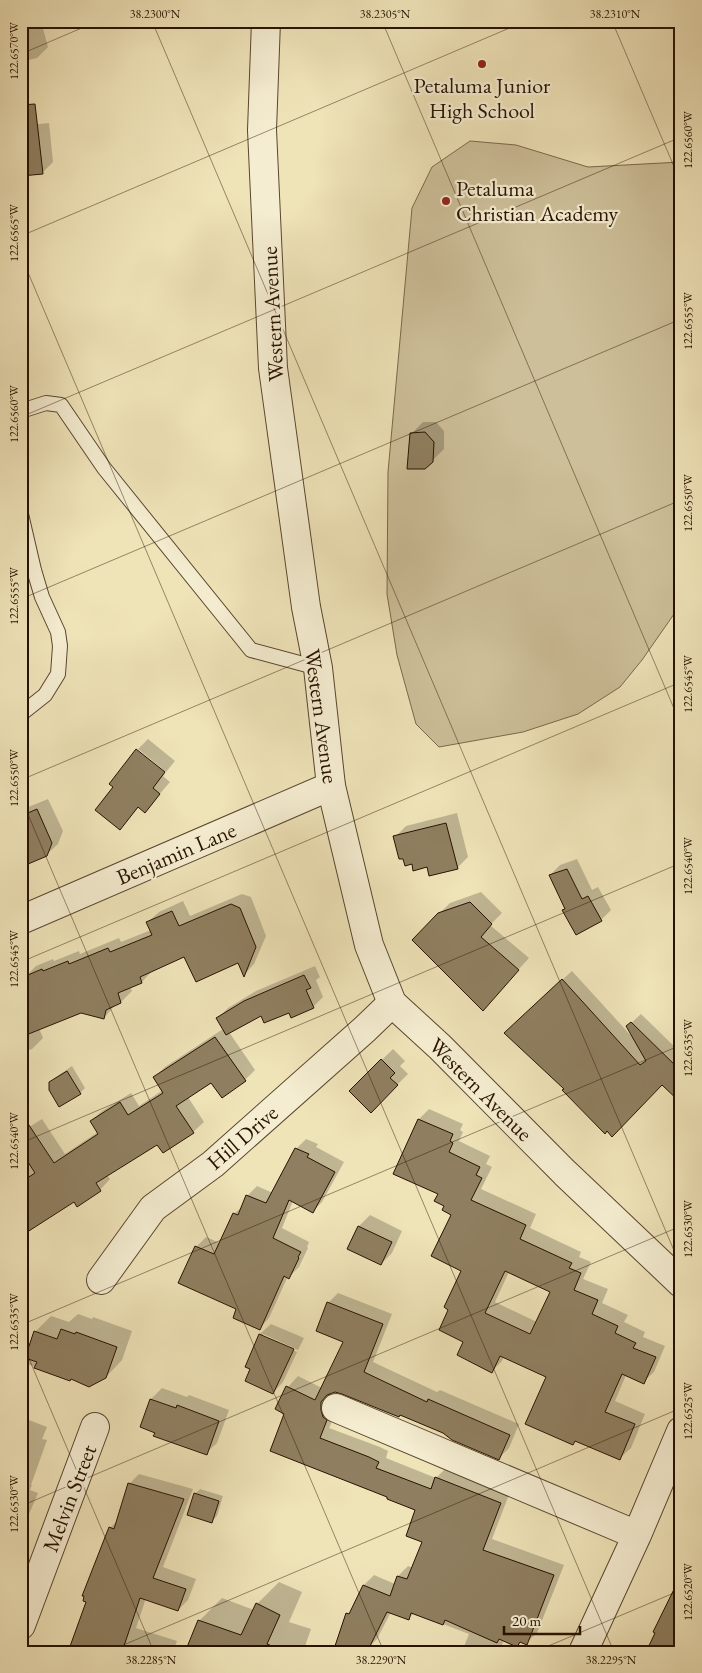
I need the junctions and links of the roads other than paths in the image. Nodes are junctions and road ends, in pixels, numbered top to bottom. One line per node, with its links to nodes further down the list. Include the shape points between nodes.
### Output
1 (266, 21): 4 (street, Western Avenue, via 262,130 273,368 306,607)
2 (21, 411): 4 (lane, via 46,403 61,405 104,468 251,650)
3 (21, 514): 5 (lane, via 34,570 58,632 60,646 58,674 45,695)
4 (318, 668): 6 (street, Western Avenue)
5 (21, 714)
6 (330, 786): 7 (street, Benjamin Lane); 8 (street, Western Avenue, via 368,945)
7 (21, 920)
8 (392, 1003): 9 (street, Hill Drive, via 213,1164 153,1208); 10 (street, Western Avenue)
9 (100, 1280)
10 (681, 1283)
11 (336, 1408): 14 (street)
12 (96, 1427): 15 (street, Melvin Street)
13 (681, 1431): 14 (street)
14 (637, 1535): 16 (street)
15 (21, 1625)
16 (582, 1652)

